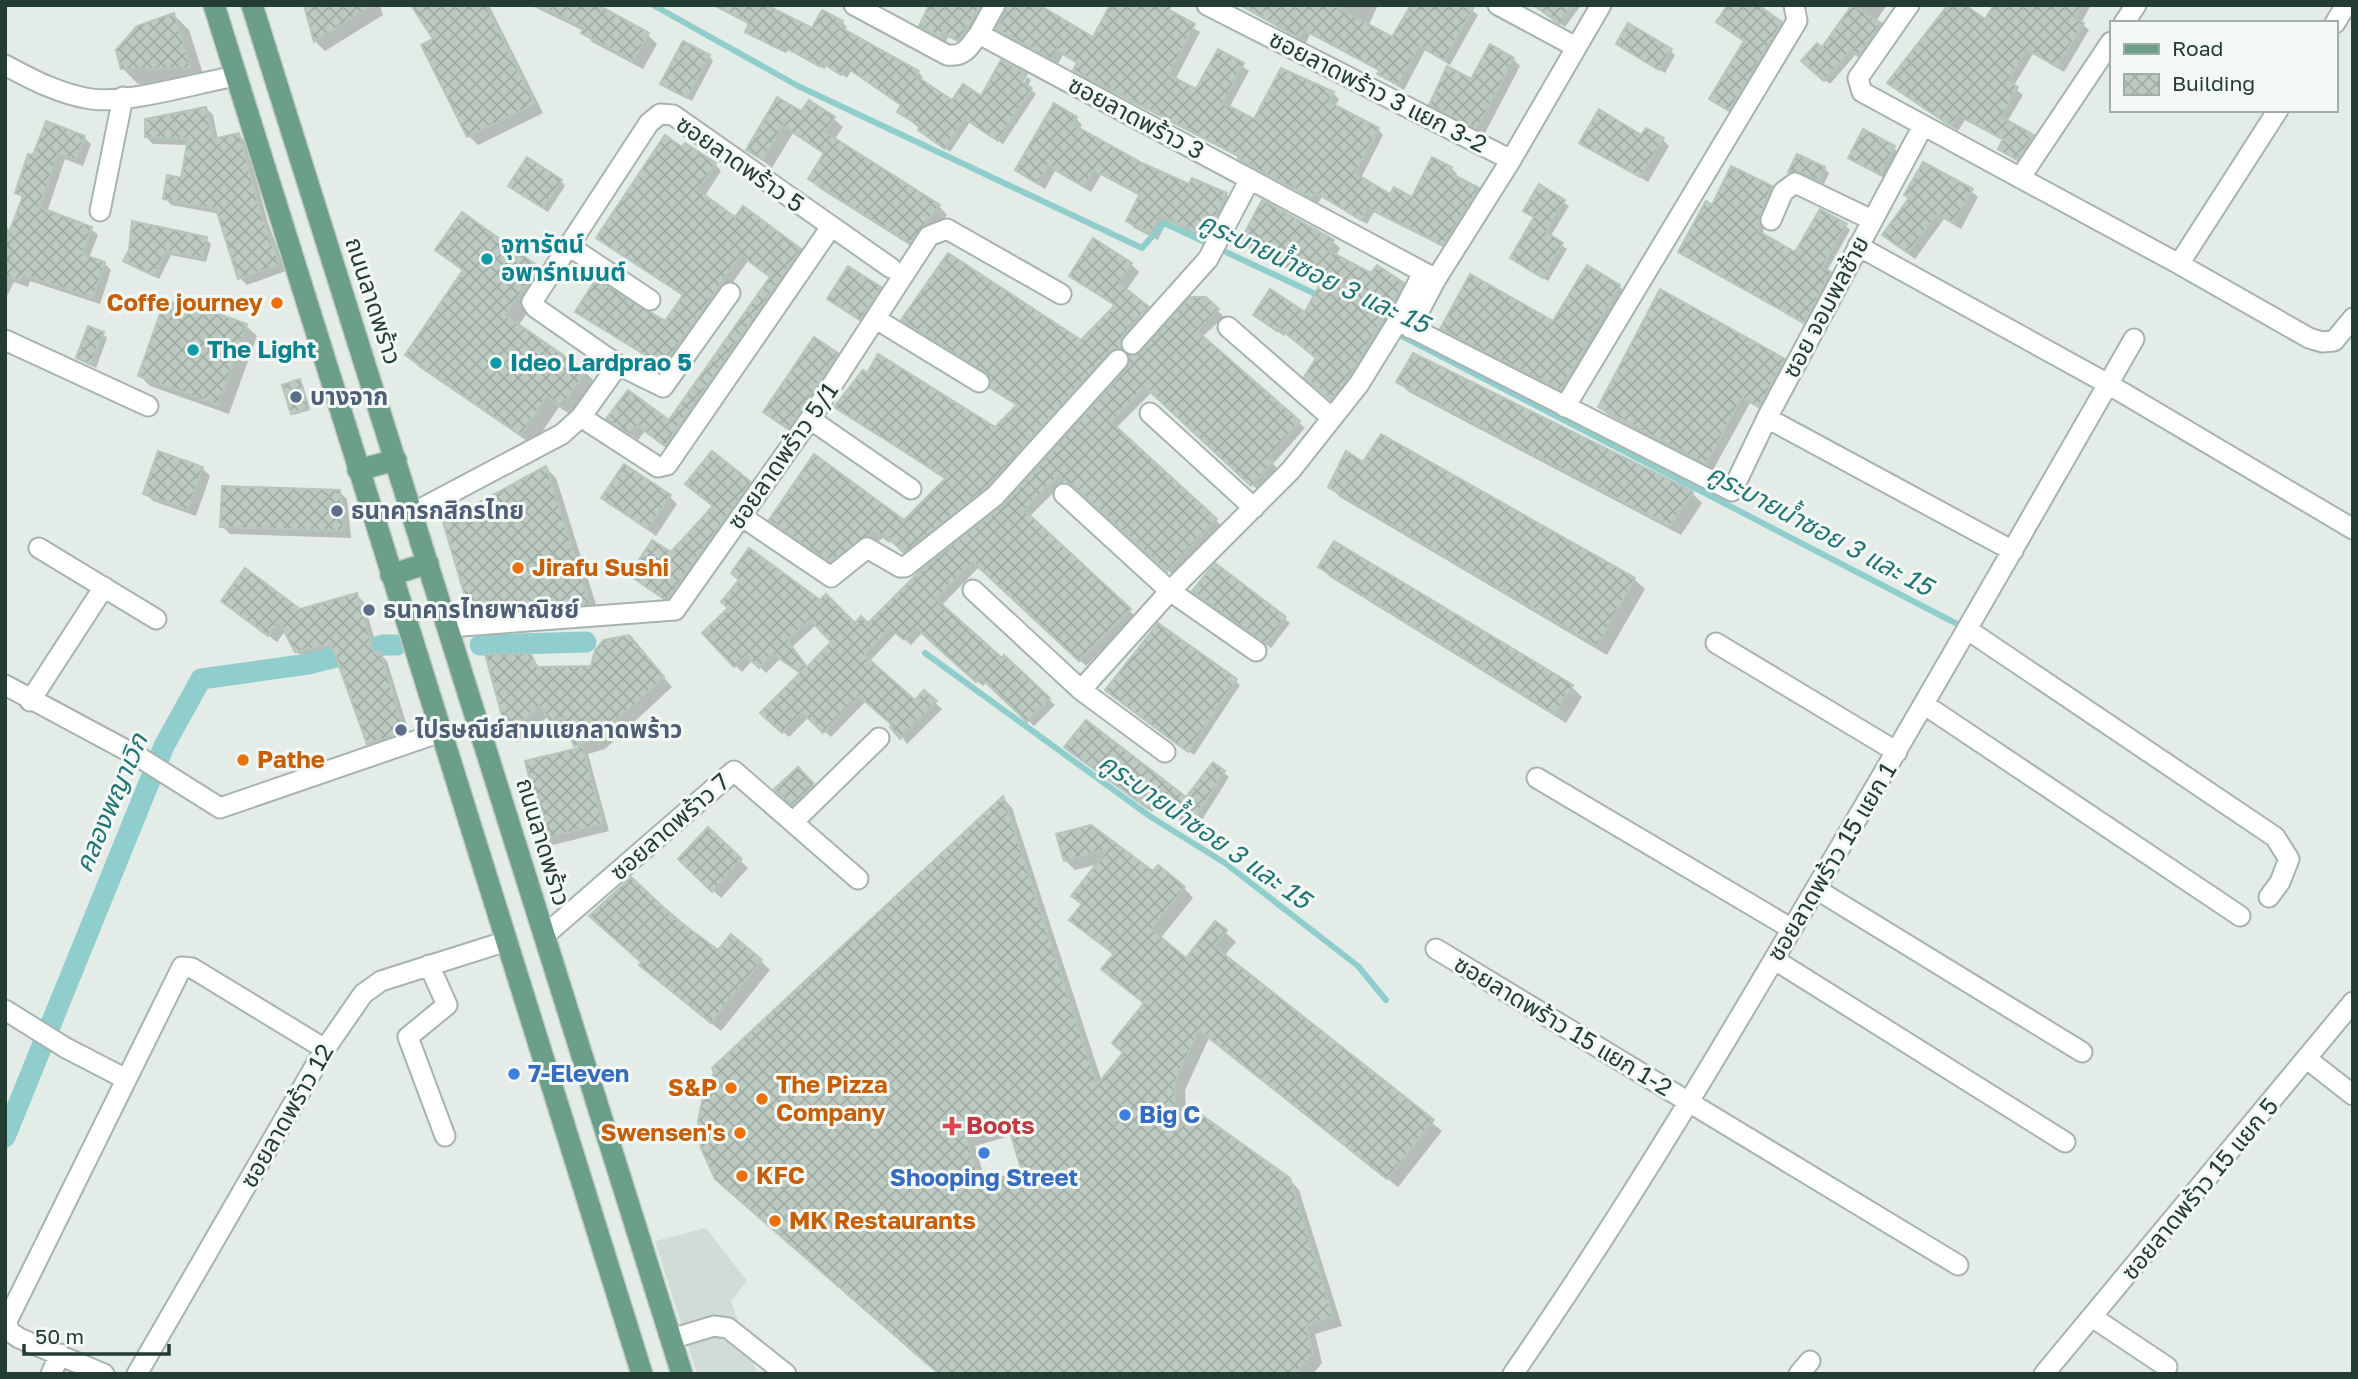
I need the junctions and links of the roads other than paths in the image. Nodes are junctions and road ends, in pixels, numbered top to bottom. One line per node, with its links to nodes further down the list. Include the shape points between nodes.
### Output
1 (214, 5): 18 (main road)
2 (252, 5): 55 (main road, ถนนลาดพร้าว)
3 (854, 5): 14 (street, via 947,55 965,52)
4 (995, 5): 14 (street)
5 (1207, 5): 22 (street, ซอยลาดพร้าว 3 แยก 3-2)
6 (1601, 5): 16 (street)
7 (1794, 5): 49 (street, via 1797,21)
8 (1909, 5): 21 (street, via 1857,78 1857,85)
9 (2136, 5): 12 (street)
10 (2346, 5): 13 (street)
11 (1505, 7): 16 (street)
12 (2125, 21)
13 (2336, 21)
14 (979, 34): 24 (street, ซอยลาดพร้าว 3)
15 (2110, 43): 23 (street)
16 (1576, 47): 22 (street)
17 (5, 65): 19 (street, via 67,94 94,99)
18 (236, 76): 19 (street); 56 (main road)
19 (124, 97): 25 (street)
20 (2277, 112): 31 (street)
21 (1923, 126): 23 (street); 27 (street, ซอย จอมพลซ้าย)
22 (1511, 160): 33 (street)
23 (2020, 178): 31 (street)
24 (1250, 179): 33 (street, ซอยลาดพร้าว 3); 43 (street, via 1215,247 1186,288)
25 (100, 211)
26 (1771, 220): 27 (street, via 1783,192 1795,183)
27 (1872, 220): 30 (street, ซอย จอมพลซ้าย)
28 (831, 227): 29 (street, ซอยลาดพร้าว 5, via 673,116 660,114 649,123); 32 (street, ซอยลาดพร้าว 5); 51 (street, via 667,465 658,467)
29 (569, 246): 36 (street); 45 (street, ซอยลาดพร้าว 5, via 533,305)
30 (1858, 246): 47 (street); 53 (street, ซอย จอมพลซ้าย)
31 (2179, 264): 37 (street, via 2322,342 2334,341)
32 (891, 268)
33 (1429, 276): 40 (street)
34 (730, 293): 45 (street, via 663,387)
35 (1061, 294): 38 (street, ซอยลาดพร้าว 5/1, via 947,229 929,236)
36 (650, 300)
37 (2353, 318)
38 (876, 319): 46 (street); 54 (street, ซอยลาดพร้าว 5/1)
39 (1228, 327): 52 (street)
40 (1398, 328): 49 (street); 52 (street)
41 (2134, 339): 47 (street, ซอยลาดพร้าว 15 แยก 1)
42 (5, 340): 48 (street)
43 (1132, 344)
44 (1118, 360): 61 (street, via 995,496 905,567 867,548 831,577)
45 (618, 365): 51 (street)
46 (979, 382)
47 (2108, 384): 62 (street); 64 (street, ซอยลาดพร้าว 15 แยก 1)
48 (148, 406)
49 (1565, 407): 53 (street, ซอย จอมพลซ้าย, via 1732,491)
50 (1150, 413): 59 (street)
51 (581, 417): 60 (street, via 562,435)
52 (1332, 418): 59 (street)
53 (1767, 418): 64 (street)
54 (810, 419): 57 (street); 61 (street, ซอยลาดพร้าว 5/1)
55 (396, 460): 56 (main road); 60 (main road, ถนนลาดพร้าว)
56 (358, 470): 66 (main road)
57 (911, 489)
58 (1063, 494): 69 (street)
59 (1254, 508): 69 (street)
60 (413, 513): 65 (main road, ถนนลาดพร้าว)
61 (741, 516): 71 (street, ซอยลาดพร้าว 5/1, via 675,610)
62 (2353, 529)
63 (39, 548): 67 (street)
64 (2013, 551): 72 (street, ซอยลาดพร้าว 15 แยก 1)
65 (428, 563): 66 (main road); 71 (main road, ถนนลาดพร้าว)
66 (391, 575): 79 (main road)
67 (104, 587): 70 (street); 77 (street)
68 (973, 590): 76 (street)
69 (1170, 592): 74 (street); 76 (street)
70 (156, 619)
71 (449, 627): 90 (main road, ถนนลาดพร้าว)
72 (1968, 630): 78 (street, ซอยลาดพร้าว 15 แยก 1); 87 (street, via 2275,837 2289,859)
73 (1716, 643): 82 (street)
74 (1256, 651)
75 (5, 685): 77 (street)
76 (1081, 690): 81 (street)
77 (30, 701): 79 (street, via 139,757 220,808)
78 (1925, 705): 82 (street, ซอยลาดพร้าว 15 แยก 1); 88 (street)
79 (441, 732): 91 (main road)
80 (879, 738): 84 (street)
81 (1165, 752)
82 (1897, 752): 86 (street, ซอยลาดพร้าว 15 แยก 1)
83 (1537, 778): 89 (street)
84 (793, 822): 85 (street, ซอยลาดพร้าว 7); 90 (street, ซอยลาดพร้าว 7, via 732,772)
85 (858, 879)
86 (1816, 890): 89 (street, ซอยลาดพร้าว 15 แยก 1); 98 (street)
87 (2269, 897)
88 (2240, 916)
89 (1792, 929): 93 (street, ซอยลาดพร้าว 15 แยก 1)
90 (545, 936): 107 (main road, ถนนลาดพร้าว)
91 (507, 941): 94 (street, ซอยลาดพร้าว 12); 113 (main road)
92 (1436, 949): 102 (street, ซอยลาดพร้าว 15 แยก 1-2)
93 (1774, 960): 102 (street, ซอยลาดพร้าว 15 แยก 1); 104 (street)
94 (429, 965): 97 (street, ซอยลาดพร้าว 12, via 372,986); 103 (street, via 447,1005 408,1037)
95 (5, 1010): 100 (street)
96 (2350, 1011): 99 (street, ซอยลาดพร้าว 15 แยก 5)
97 (325, 1049): 100 (street, via 185,966); 112 (street, ซอยลาดพร้าว 12)
98 (2082, 1052)
99 (2307, 1059): 101 (street); 106 (street, ซอยลาดพร้าว 15 แยก 5)
100 (127, 1079): 108 (street, via 7,1321 9,1331 19,1338)
101 (2353, 1095)
102 (1690, 1102): 105 (street, ซอยลาดพร้าว 15 แยก 1-2); 116 (street, ซอยลาดพร้าว 15 แยก 1)
103 (444, 1136)
104 (2065, 1142)
105 (1958, 1265)
106 (2092, 1317): 109 (street); 117 (street, ซอยลาดพร้าว 15 แยก 5)
107 (671, 1339): 114 (main road, ถนนลาดพร้าว); 115 (street, via 713,1326 728,1328)
108 (61, 1354): 110 (street); 111 (street)
109 (2167, 1367)
110 (51, 1374)
111 (104, 1374)
112 (137, 1374)
113 (642, 1374)
114 (682, 1374)
115 (786, 1374)
116 (1513, 1374)
117 (2044, 1374)

